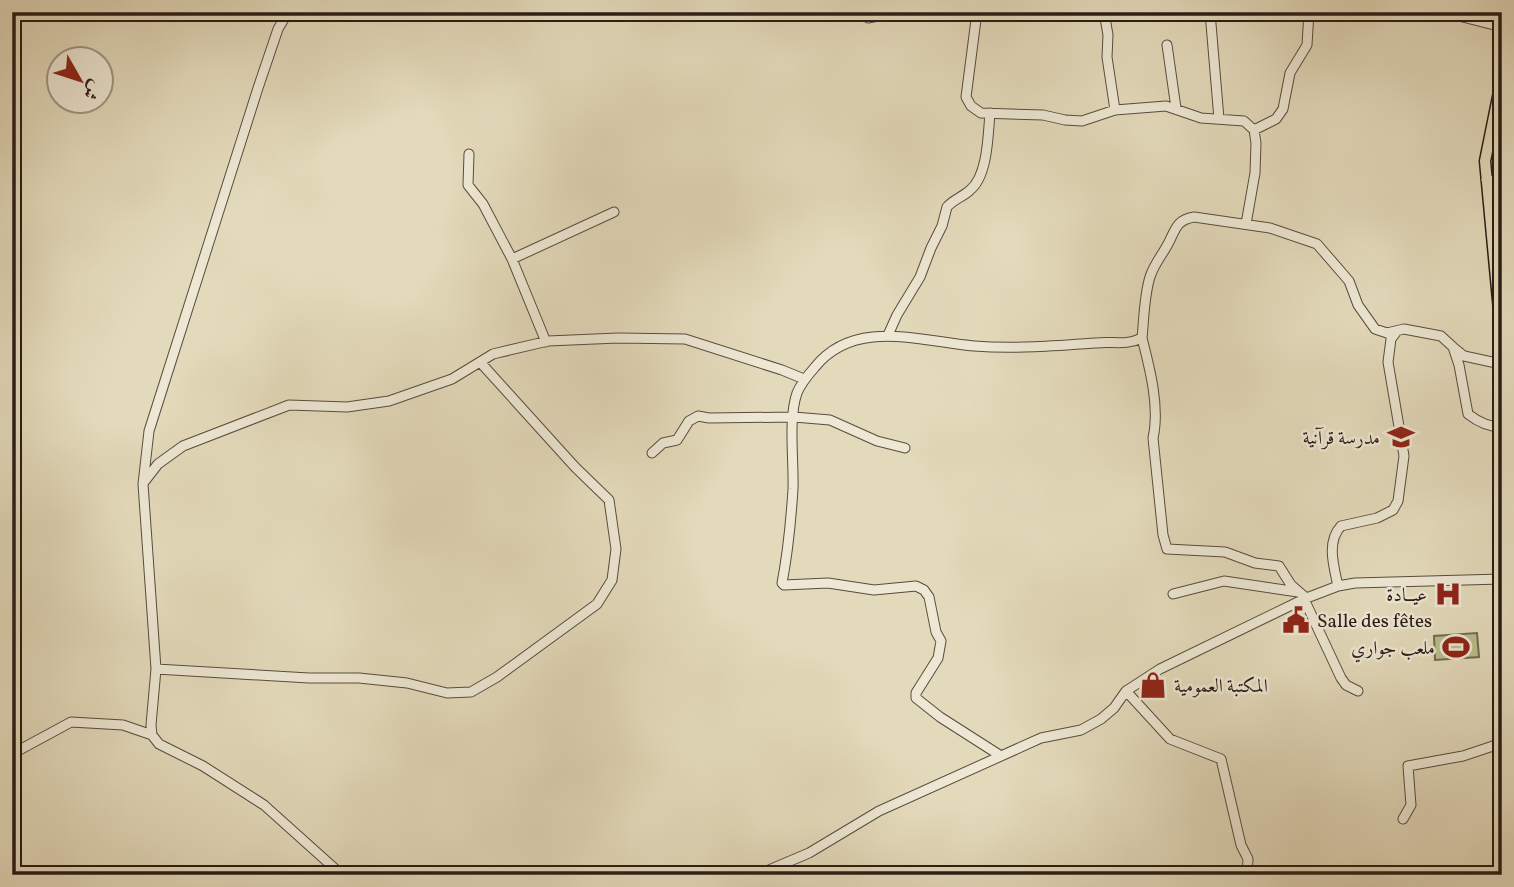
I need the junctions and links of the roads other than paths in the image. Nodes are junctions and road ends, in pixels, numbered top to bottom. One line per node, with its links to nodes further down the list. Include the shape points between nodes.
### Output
1 (288, 12): 38 (street, via 249,114 160,393)
2 (898, 12): 8 (street)
3 (977, 12): 14 (street, via 965,97 981,113)
4 (1104, 12): 13 (street)
5 (1210, 12): 15 (street)
6 (1309, 12): 16 (street, via 1307,45 1290,73 1283,109 1276,119)
7 (1443, 12): 9 (street)
8 (868, 18)
9 (1502, 27)
10 (1167, 45): 12 (street)
11 (1502, 77): 18 (main road, via 1488,140)
12 (1176, 108): 13 (street); 15 (street)
13 (1115, 110): 14 (street, via 1082,121)
14 (990, 113): 25 (street, via 986,153 975,184 947,207 920,277)
15 (1219, 119): 16 (street, via 1244,121)
16 (1254, 130): 21 (street, via 1255,173)
17 (468, 154): 22 (street, via 468,185)
18 (1486, 180): 19 (street); 27 (main road)
19 (1502, 182)
20 (614, 212): 22 (street)
21 (1245, 224): 23 (street, via 1317,244 1349,281); 26 (street, via 1194,217 1175,226 1150,278)
22 (512, 259): 28 (street)
23 (1374, 329): 24 (street); 29 (street)
24 (1397, 331): 29 (street); 30 (street, via 1441,336)
25 (888, 335): 26 (street, via 1028,348 1130,344); 33 (street, via 841,344 824,355)
26 (1142, 338): 44 (street, via 1152,389 1153,439 1167,549 1225,552 1279,566)
27 (1502, 340)
28 (546, 342): 31 (street, via 493,354); 33 (street, via 685,339)
29 (1389, 351): 42 (street, via 1404,456 1398,501 1386,514 1336,531 1332,546)
30 (1462, 361): 32 (street); 35 (street, via 1468,414)
31 (480, 362): 39 (street, via 452,379 389,401 347,407 289,405 183,446); 46 (street, via 609,500 616,549 612,580 597,604 471,692 447,693 359,678)
32 (1499, 362)
33 (804, 379): 34 (street)
34 (794, 417): 36 (street, via 830,420); 37 (street, via 698,416 677,440 663,443); 53 (street, via 793,489 782,583 874,590 916,586 924,590 941,641 916,698)
35 (1502, 428)
36 (905, 448)
37 (652, 453)
38 (145, 457): 39 (street, via 150,464); 40 (street)
39 (158, 464): 40 (street)
40 (144, 484): 46 (street)
41 (1502, 579): 42 (street)
42 (1338, 586): 44 (street)
43 (1173, 594): 44 (street, via 1224,582)
44 (1303, 597): 48 (street); 49 (street, via 1341,678)
45 (1502, 661): 47 (street)
46 (156, 669): 50 (street)
47 (1502, 679)
48 (1126, 691): 53 (street, via 1109,712 1081,730 1041,738); 57 (street, via 1170,739 1221,759 1248,859)
49 (1358, 691)
50 (152, 735): 52 (street, via 123,724 71,722); 55 (street, via 159,744 264,805)
51 (1502, 743): 54 (street, via 1408,766 1411,805)
52 (12, 754)
53 (1001, 756): 56 (street, via 878,811 809,853)
54 (1403, 818)
55 (342, 875)
56 (757, 875)
57 (1247, 875)

